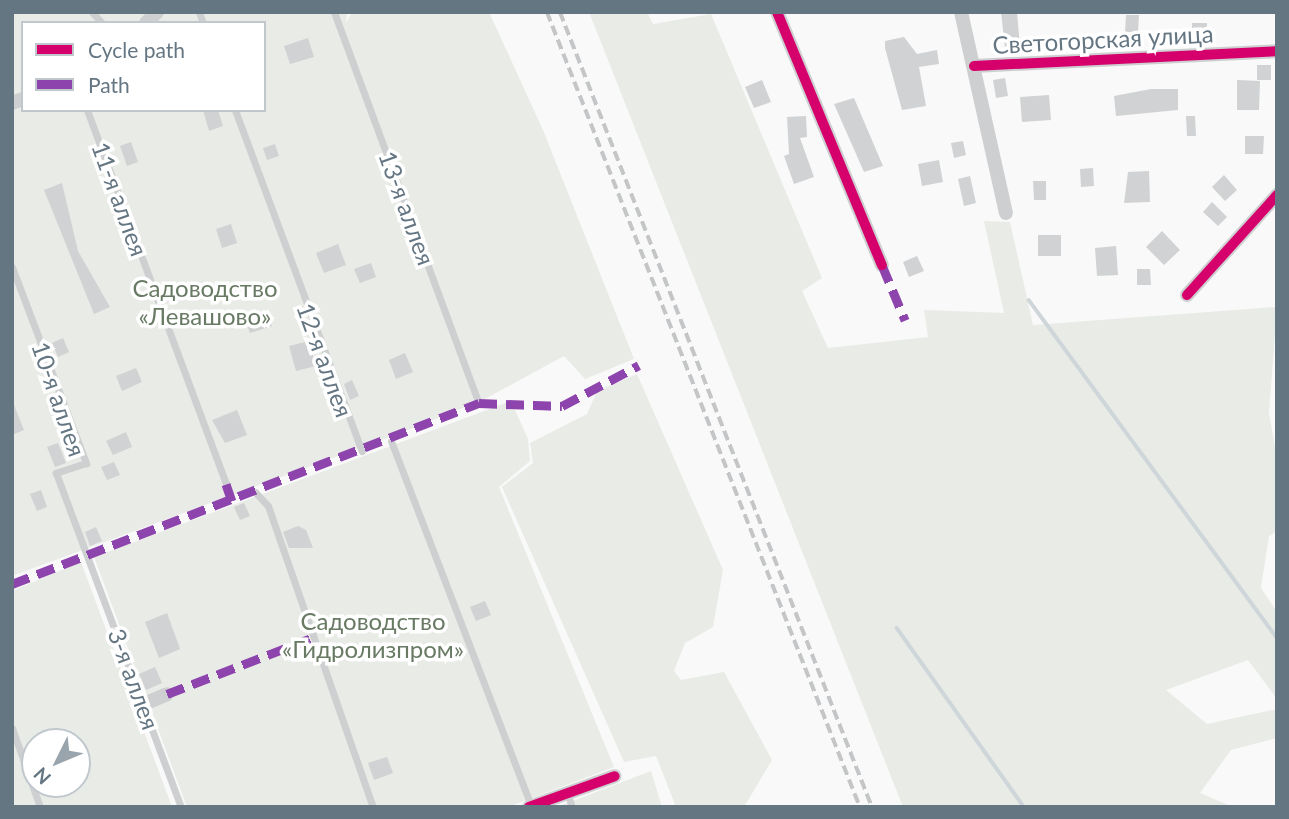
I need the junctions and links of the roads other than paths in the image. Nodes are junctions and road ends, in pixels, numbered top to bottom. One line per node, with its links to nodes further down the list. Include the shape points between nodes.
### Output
1 (334, 12): 13 (lane, 13-я аллея)
2 (777, 12): 10 (street)
3 (961, 12): 5 (street)
4 (1277, 51): 5 (street, Светогорская улица)
5 (974, 66): 9 (street)
6 (88, 112): 16 (lane, 11-я аллея)
7 (235, 112): 15 (lane, 12-я аллея)
8 (1277, 195): 12 (street)
9 (1006, 213)
10 (882, 265)
11 (12, 267): 18 (lane, 10-я аллея, via 86,463 56,473)
12 (1187, 295)
13 (480, 403)
14 (391, 441): 24 (lane)
15 (362, 451)
16 (226, 484)
17 (255, 492): 27 (lane, via 268,506)
18 (87, 552): 20 (lane, 3-я аллея)
19 (167, 694): 20 (street)
20 (144, 704): 26 (lane, 3-я аллея)
21 (12, 728): 25 (lane)
22 (615, 776): 23 (street)
23 (567, 792): 24 (street); 28 (lane)
24 (530, 806)
25 (40, 807)
26 (181, 807)
27 (373, 807)
28 (572, 807)

